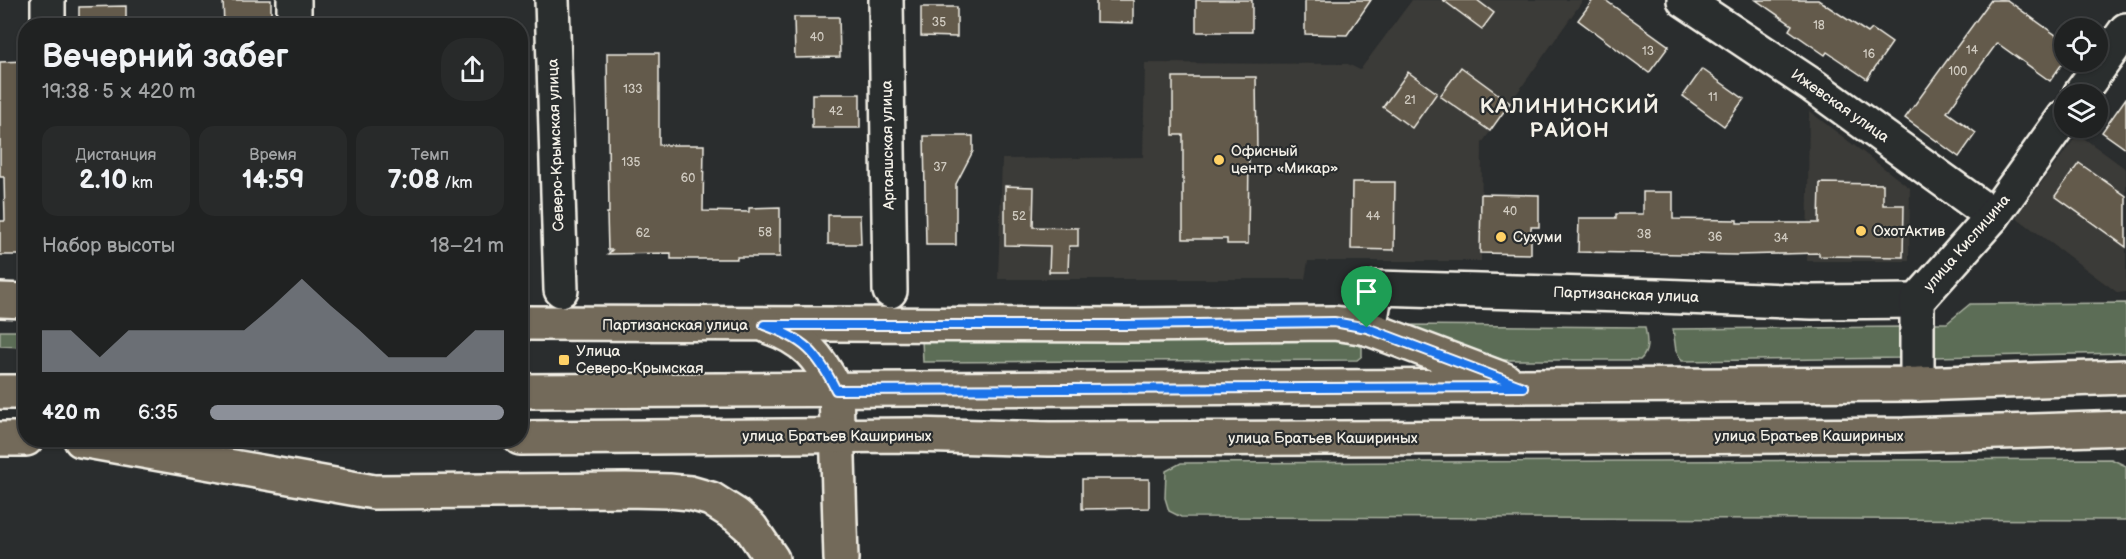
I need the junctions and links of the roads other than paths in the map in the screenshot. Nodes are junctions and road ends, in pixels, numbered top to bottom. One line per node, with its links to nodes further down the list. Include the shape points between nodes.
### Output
1 (48, 0): 6 (street)
2 (294, 0): 7 (street)
3 (552, 0): 12 (street, Северо-Крымская улица)
4 (886, 0): 13 (street, Аргаяшская улица)
5 (1684, 0): 11 (street, Ижевская улица, via 1813,86)
6 (48, 18)
7 (294, 18)
8 (2126, 30): 9 (street)
9 (2087, 84)
10 (2054, 131): 11 (street, улица Кислицина)
11 (1993, 216): 16 (street, улица Кислицина)
12 (561, 290)
13 (890, 291)
14 (0, 300): 15 (main road)
15 (18, 301)
16 (1917, 301): 19 (street, Партизанская улица, via 1812,302 1376,288); 21 (street, улица Кислицина)
17 (528, 323): 18 (main road, Партизанская улица)
18 (764, 325): 19 (main road, Партизанская улица, via 1334,322); 23 (main road, via 806,345)
19 (1367, 328): 22 (main road, Партизанская улица)
20 (2126, 377): 21 (main road)
21 (1917, 384): 22 (main road)
22 (1523, 387): 23 (main road)
23 (836, 390): 24 (main road); 28 (main road)
24 (528, 391)
25 (0, 392): 26 (main road)
26 (18, 392)
27 (2126, 428): 28 (main road, улица Братьев Кашириных, via 1904,435)
28 (838, 436): 29 (main road, улица Братьев Кашириных); 34 (main road)
29 (528, 438)
30 (0, 439): 31 (main road)
31 (18, 439)
32 (120, 447): 33 (main road, via 374,492 690,493 711,499 736,515 751,528)
33 (772, 559)
34 (841, 559)

